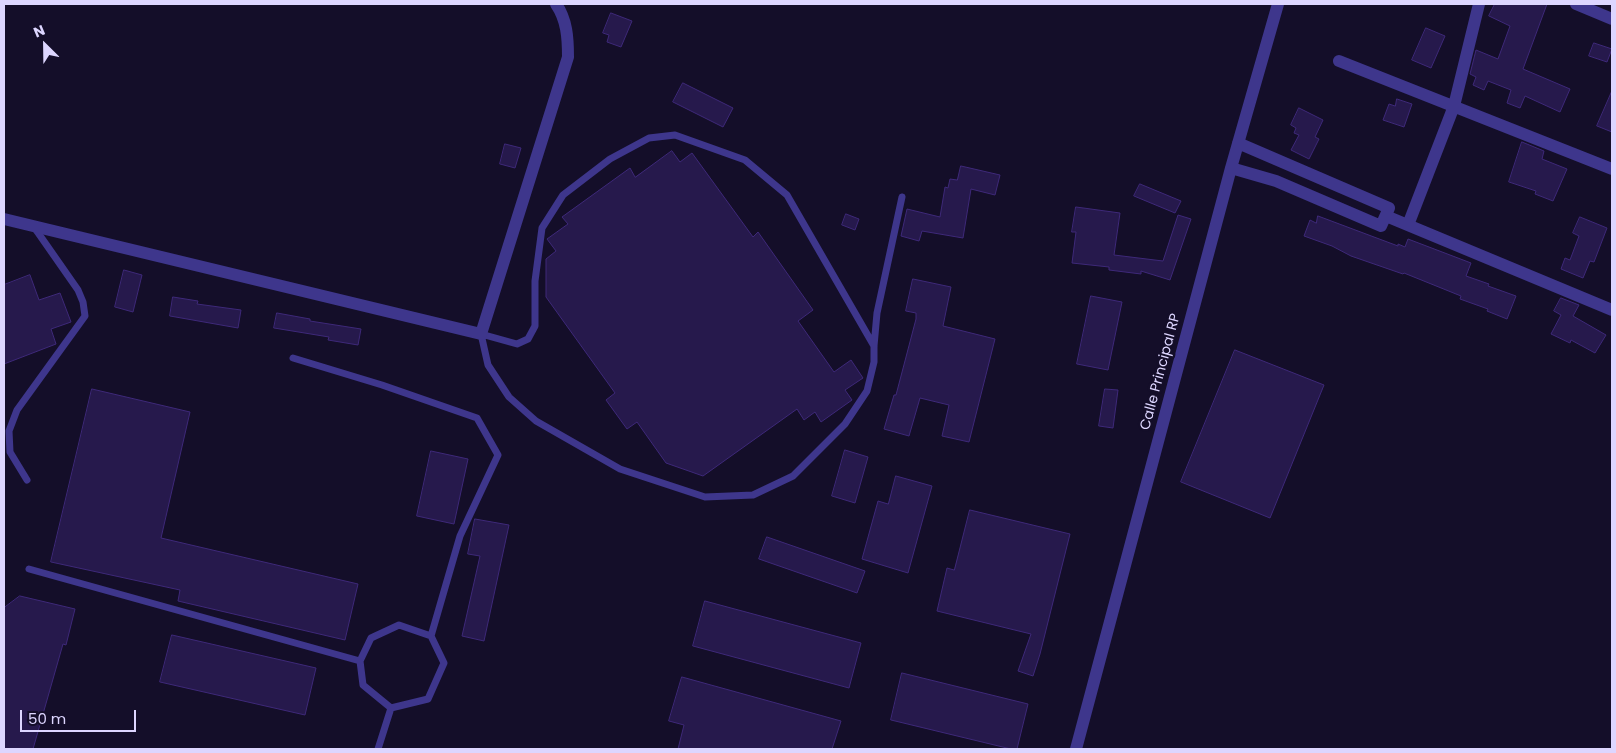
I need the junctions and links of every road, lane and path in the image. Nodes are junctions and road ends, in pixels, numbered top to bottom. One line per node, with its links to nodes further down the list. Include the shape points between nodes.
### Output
1 (556, 4): 17 (street, via 562,12 568,34 568,57)
2 (1278, 4): 8 (street, Calle Principal RP)
3 (1479, 4): 7 (street)
4 (1576, 4): 5 (street)
5 (1612, 19)
6 (1338, 61): 7 (street)
7 (1454, 106): 10 (street); 14 (street)
8 (1238, 143): 9 (street, Calle Principal RP); 12 (street)
9 (1231, 168): 12 (street); 26 (street, Calle Principal RP)
10 (1612, 169)
11 (902, 197): 18 (lane, via 877,313)
12 (1385, 216): 14 (street)
13 (4, 219): 15 (street)
14 (1408, 225): 16 (street)
15 (33, 226): 17 (street); 20 (lane, via 78,290 85,316 17,410 9,431 10,452)
16 (1612, 310)
17 (481, 334): 18 (lane, via 488,365 509,396 536,421 620,469 705,497 753,495 793,476 845,424 867,391); 18 (lane, via 517,344 528,340 535,326 535,281 542,228 563,195 610,159 649,138 675,136 745,160 787,195)
18 (874, 346)
19 (293, 358): 22 (lane, via 477,418 498,455 460,536)
20 (27, 480)
21 (29, 569): 23 (lane)
22 (431, 636): 23 (lane, via 399,624 372,638); 24 (lane, via 444,663 428,699)
23 (360, 661): 24 (lane, via 364,685)
24 (391, 708): 25 (lane)
25 (378, 749)
26 (1076, 749)

